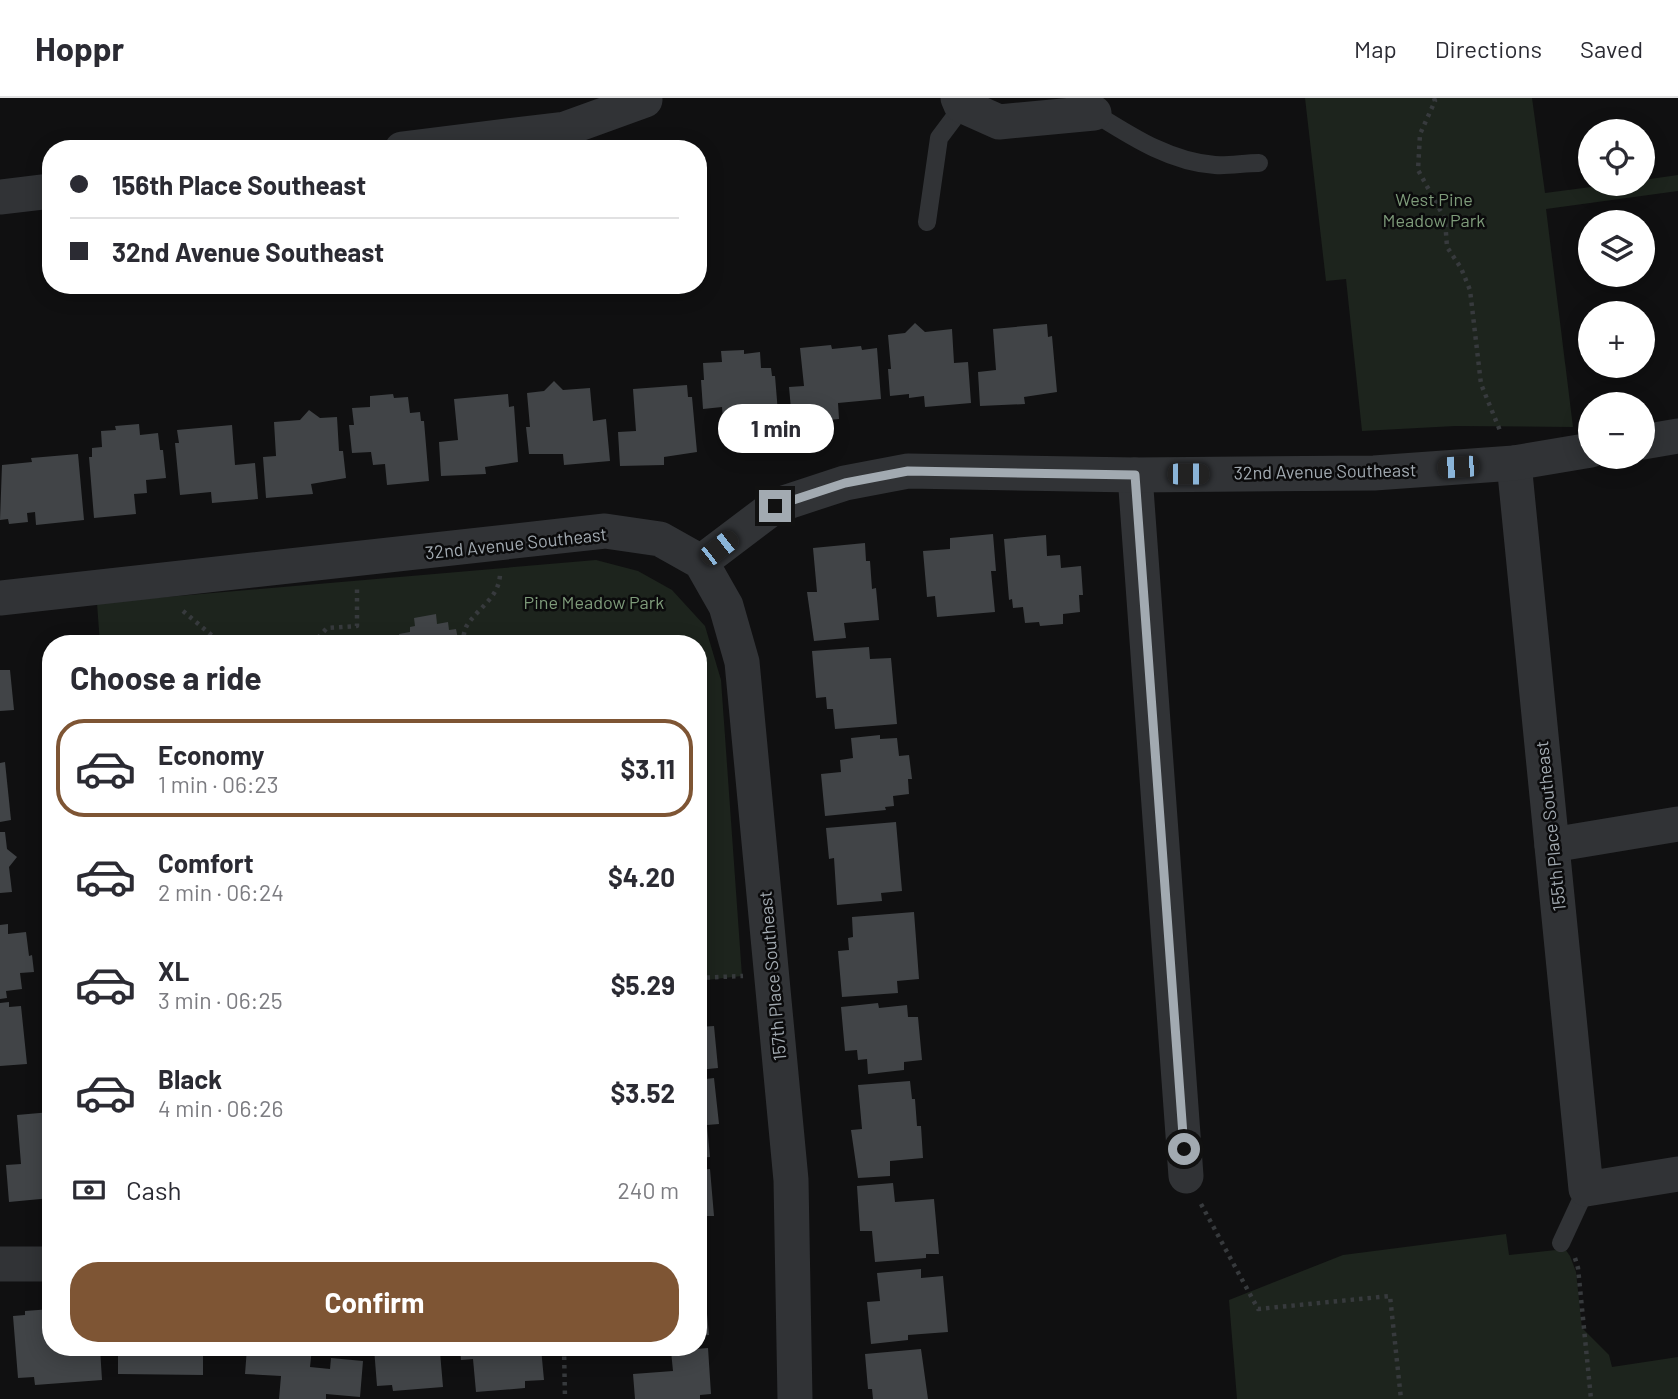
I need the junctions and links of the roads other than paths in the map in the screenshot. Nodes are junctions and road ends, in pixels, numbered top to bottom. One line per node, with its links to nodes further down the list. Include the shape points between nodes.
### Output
1 (645, 100): 4 (street, via 565,129)
2 (961, 102): 3 (street, via 999,122); 8 (lane, via 939,138)
3 (1094, 113): 5 (lane, via 1167,154 1214,165)
4 (475, 140)
5 (1259, 163)
6 (42, 192): 7 (street)
7 (0, 197)
8 (927, 222)
9 (1678, 436): 10 (street)
10 (1655, 440)
11 (1578, 452): 12 (street, 32nd Avenue Southeast)
12 (1514, 463): 13 (street, 32nd Avenue Southeast, via 1374,472); 17 (street, 155th Place Southeast)
13 (1135, 475): 14 (street, 32nd Avenue Southeast, via 908,471 845,483 775,506); 19 (street)
14 (701, 562): 15 (street, 32nd Avenue Southeast, via 660,539 605,531); 24 (street, 157th Place Southeast, via 726,606 742,662 791,1180)
15 (0, 598)
16 (1678, 824): 17 (street)
17 (1552, 845): 20 (street, 155th Place Southeast)
18 (1678, 1174): 20 (street)
19 (1186, 1175)
20 (1586, 1188): 21 (lane)
21 (1561, 1242)
22 (0, 1264): 23 (street)
23 (42, 1264)
24 (795, 1399)

